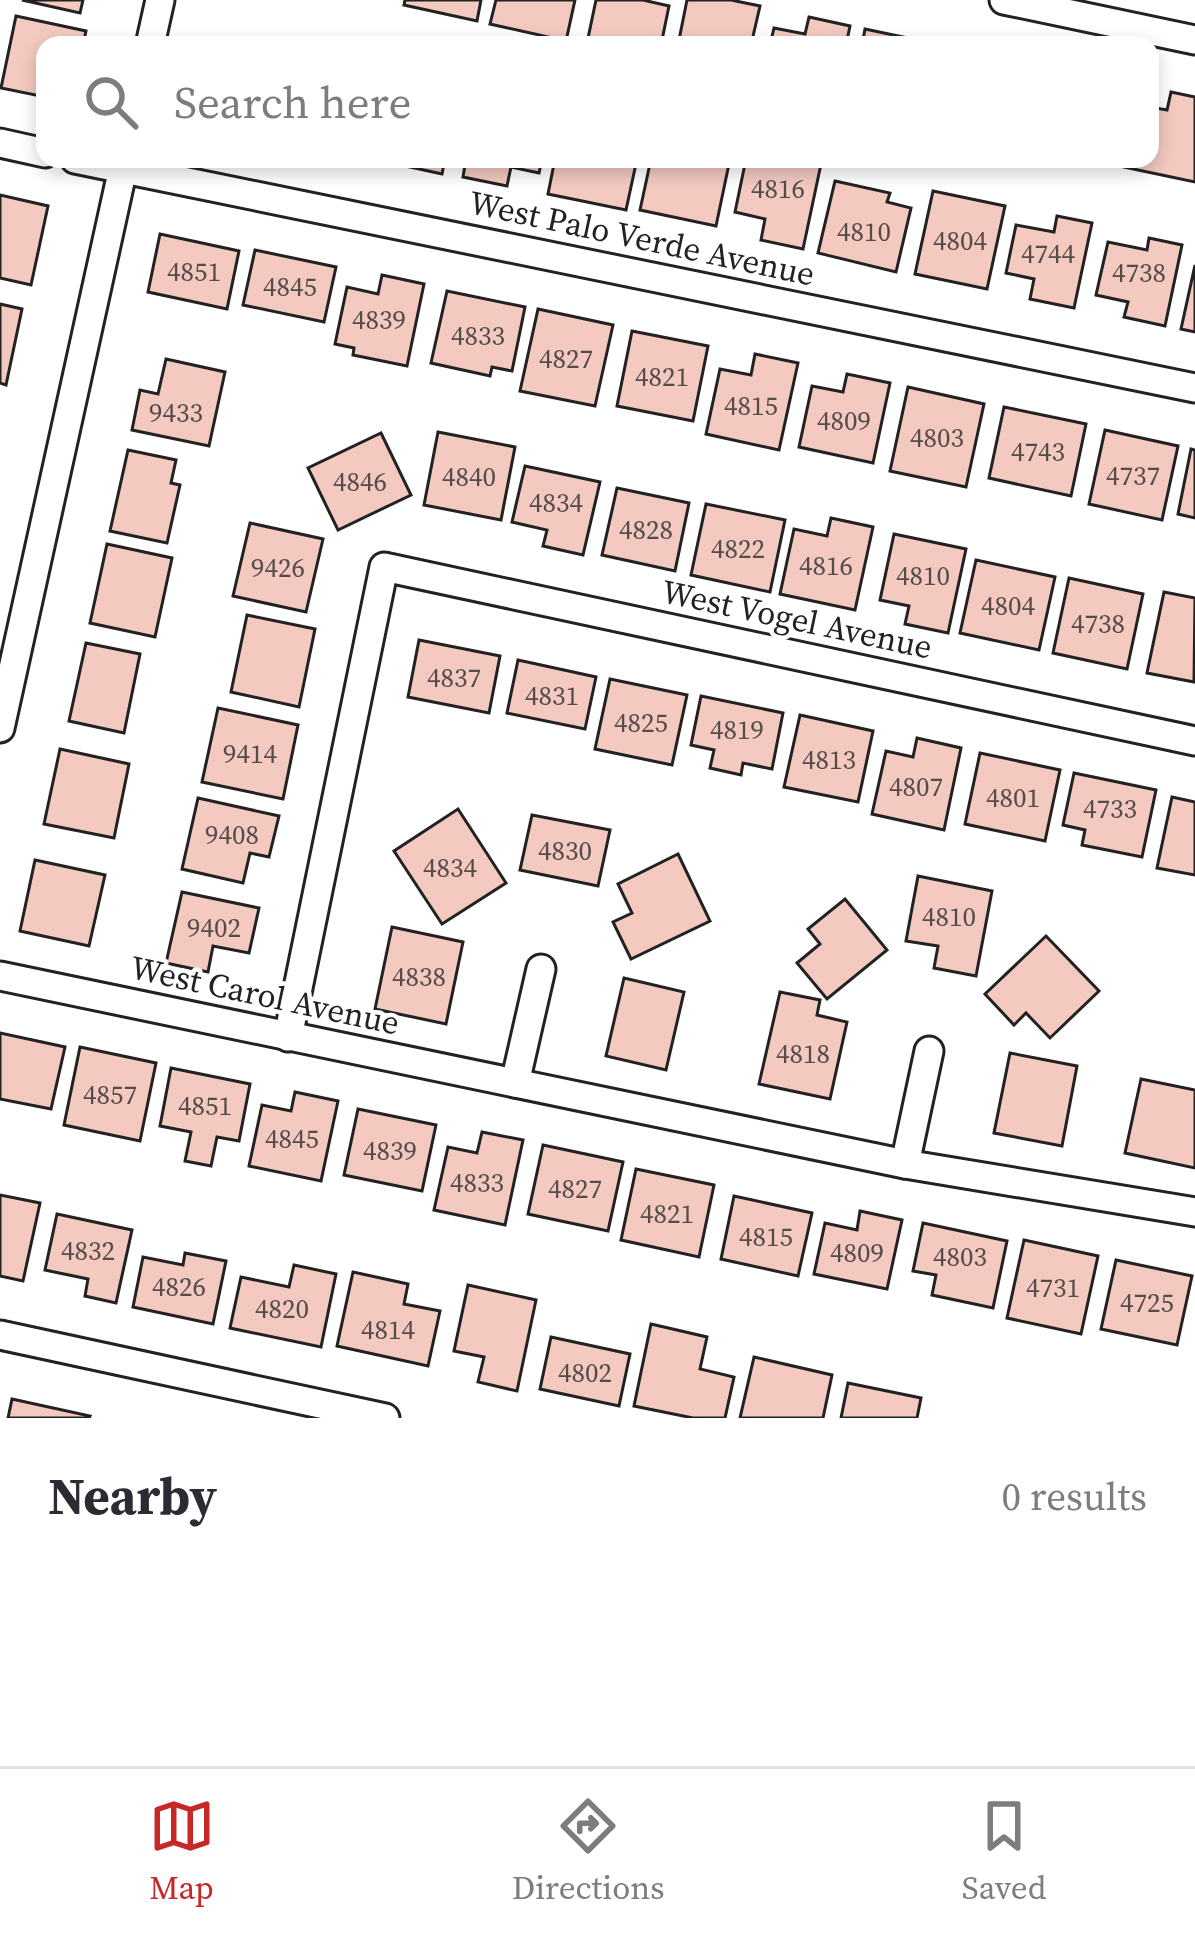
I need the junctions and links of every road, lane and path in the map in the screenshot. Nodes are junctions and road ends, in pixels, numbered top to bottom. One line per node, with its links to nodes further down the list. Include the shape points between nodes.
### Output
1 (160, 0): 3 (street)
2 (1004, 0): 4 (street)
3 (152, 36)
4 (1195, 40)
5 (0, 143): 6 (street)
6 (36, 151)
7 (123, 168): 10 (street)
8 (143, 168): 9 (street, West Palo Verde Avenue)
9 (1195, 388)
10 (0, 728)
11 (1195, 742): 14 (street, West Vogel Avenue, via 384,567)
12 (542, 969): 16 (street)
13 (0, 976): 14 (street, West Carol Avenue)
14 (288, 1036): 16 (street, West Carol Avenue)
15 (928, 1052): 17 (street)
16 (515, 1083): 17 (street, West Carol Avenue)
17 (905, 1164): 18 (street, West Carol Avenue)
18 (1195, 1211)
19 (0, 1335): 20 (street)
20 (385, 1418)

